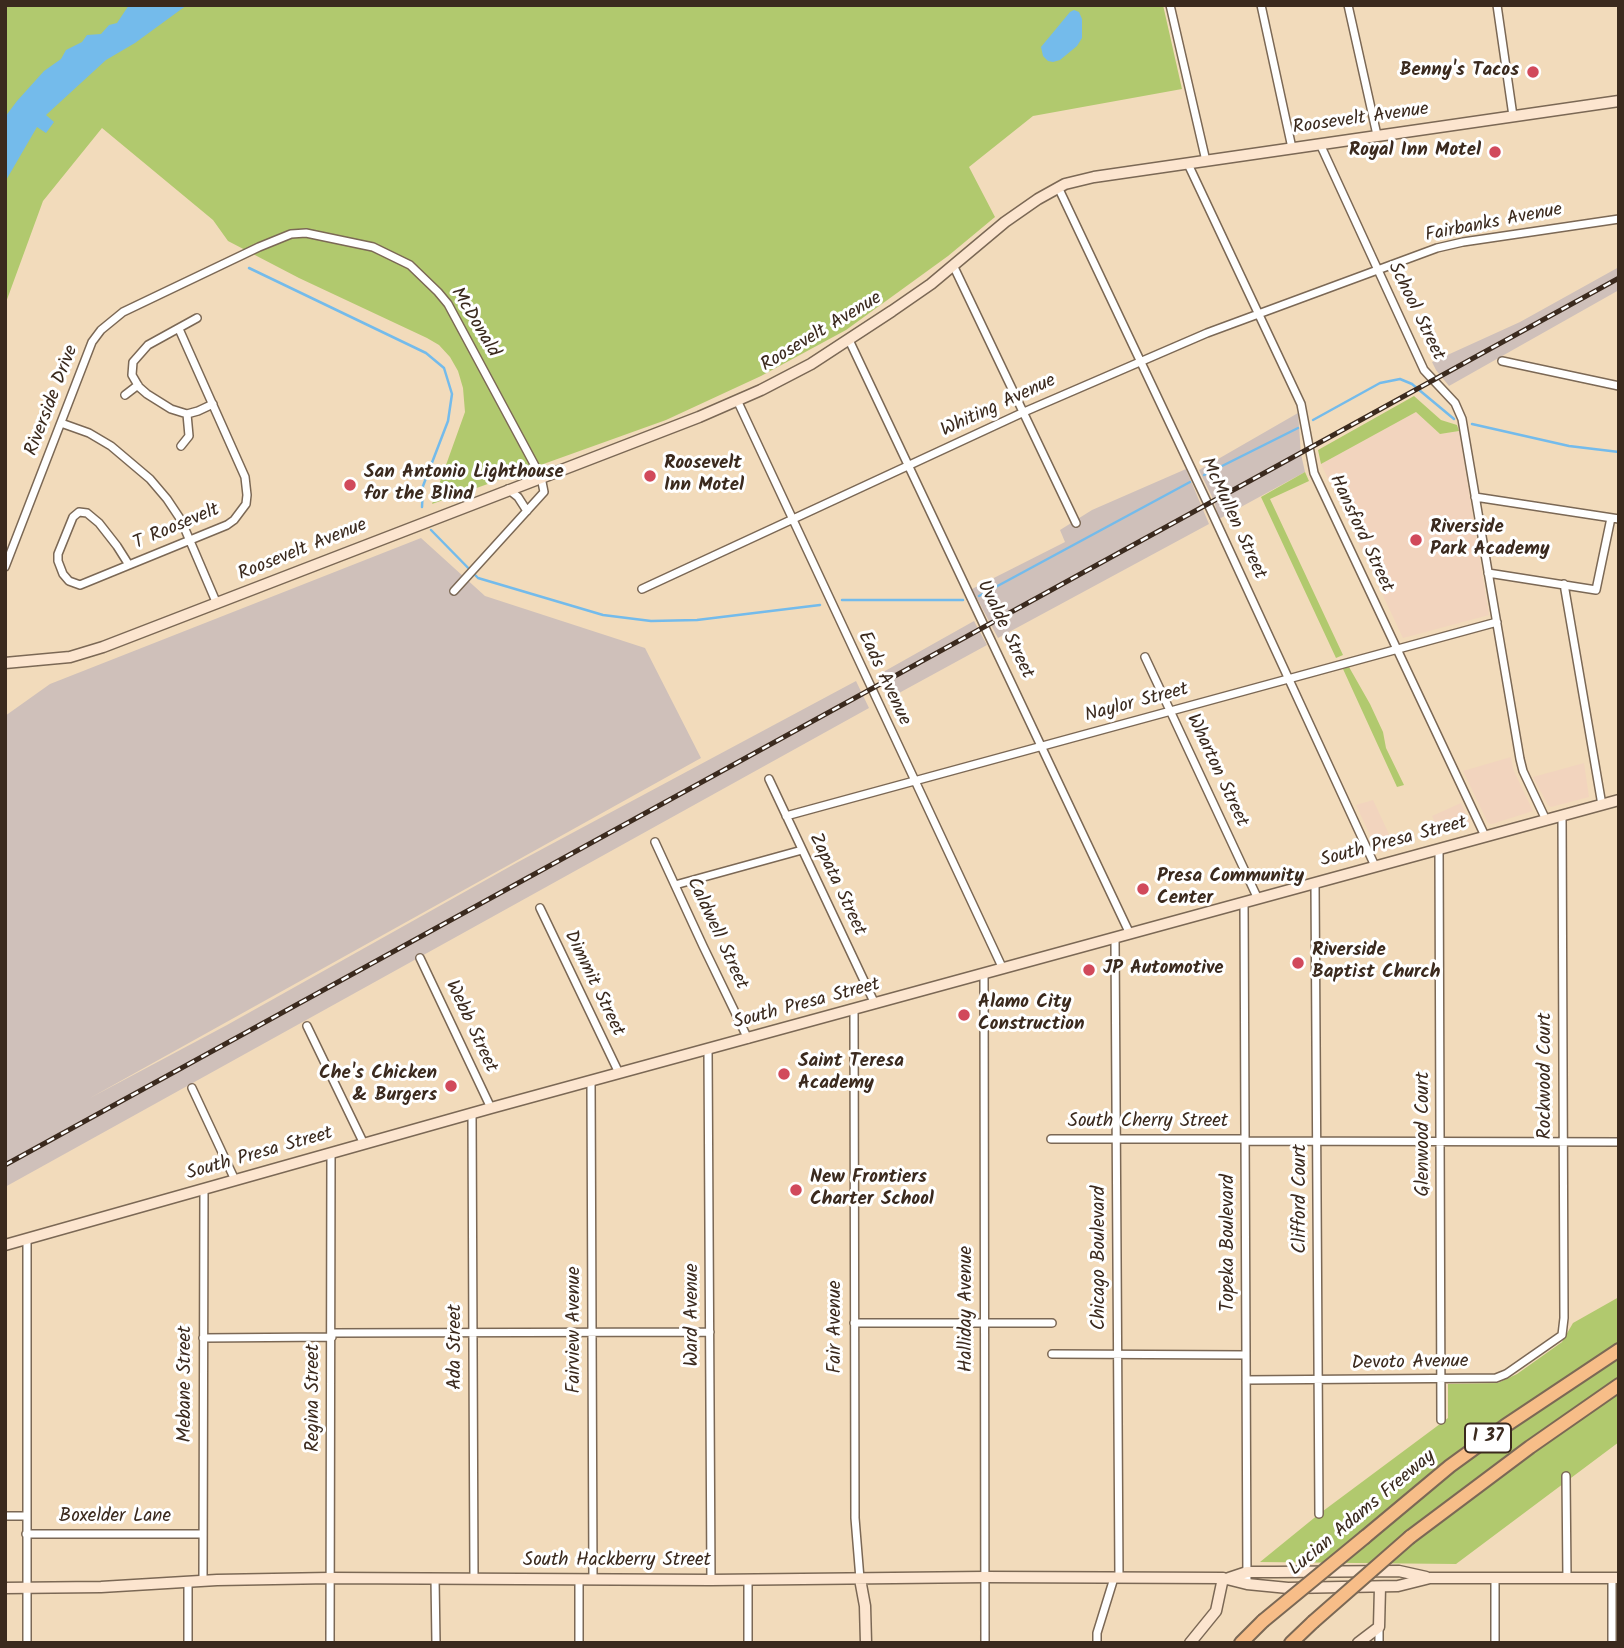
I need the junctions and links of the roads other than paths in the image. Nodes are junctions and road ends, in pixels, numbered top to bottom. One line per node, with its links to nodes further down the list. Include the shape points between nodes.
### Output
1 (1170, 5): 10 (street)
2 (1261, 5): 9 (street)
3 (1348, 5): 7 (street)
4 (1497, 5): 6 (street)
5 (1619, 101): 6 (main road, Roosevelt Avenue)
6 (1513, 116): 7 (main road, Roosevelt Avenue)
7 (1377, 135): 8 (main road, Roosevelt Avenue)
8 (1320, 144): 9 (main road, Roosevelt Avenue); 16 (street, School Street)
9 (1292, 148): 10 (main road, Roosevelt Avenue)
10 (1206, 161): 11 (main road, Roosevelt Avenue)
11 (1188, 164): 12 (main road, Roosevelt Avenue, via 1094,177); 17 (street, Hansford Street)
12 (1058, 187): 15 (main road, Roosevelt Avenue, via 1005,222); 21 (street, McMullen Street)
13 (1619, 219): 16 (street, Fairbanks Avenue, via 1463,242)
14 (291, 234): 30 (street, Riverside Drive, via 110,321 92,342); 33 (street, McDonald, via 360,242 421,274 448,304)
15 (953, 265): 20 (main road, Roosevelt Avenue); 28 (street)
16 (1377, 269): 17 (street, Whiting Avenue); 35 (street, School Street, via 1424,370 1459,412)
17 (1259, 314): 21 (street, Whiting Avenue); 49 (street, Hansford Street, via 1304,412 1314,473)
18 (197, 318): 19 (street)
19 (179, 329): 23 (street, via 137,355 132,370); 27 (street, T Roosevelt)
20 (849, 340): 26 (main road, Roosevelt Avenue); 32 (street, Uvalde Street)
21 (1141, 360): 28 (street, Whiting Avenue); 52 (street, McMullen Street)
22 (1503, 362): 24 (street)
23 (138, 385): 25 (street); 29 (street, via 162,405)
24 (1619, 386)
25 (125, 395)
26 (737, 400): 33 (main road, Roosevelt Avenue); 38 (street, Eads Avenue)
27 (213, 404): 29 (street); 40 (street, T Roosevelt, via 246,477 247,495 234,520)
28 (1024, 412): 32 (street, Whiting Avenue); 39 (street)
29 (187, 414): 31 (street, via 189,436)
30 (61, 423): 40 (street, via 89,433 131,462 167,499); 42 (street, Riverside Drive)
31 (181, 446)
32 (908, 466): 38 (street, Whiting Avenue); 54 (street, Uvalde Street)
33 (541, 477): 34 (main road, Roosevelt Avenue); 36 (street, via 544,492)
34 (508, 489): 36 (street); 47 (main road, Roosevelt Avenue)
35 (1475, 497): 37 (street); 43 (street, School Street)
36 (527, 511): 46 (street)
37 (1615, 518): 44 (street, via 1596,590)
38 (792, 521): 45 (street, Whiting Avenue); 56 (street, Eads Avenue)
39 (1076, 523)
40 (190, 540): 41 (street, T Roosevelt); 47 (street)
41 (129, 565): 41 (street, T Roosevelt, via 80,585 69,581 58,554 73,517 87,513 99,523)
42 (5, 568)
43 (1488, 573): 44 (street); 48 (street, School Street)
44 (1564, 584): 58 (street)
45 (642, 589)
46 (454, 591)
47 (217, 604): 51 (main road, Roosevelt Avenue, via 70,657)
48 (1497, 622): 49 (street, Naylor Street); 61 (street, School Street, via 1523,771)
49 (1397, 649): 52 (street, Naylor Street); 62 (street, Hansford Street)
50 (1145, 657): 53 (street, Wharton Street)
51 (5, 663)
52 (1288, 678): 53 (street, Naylor Street); 66 (street, McMullen Street)
53 (1170, 711): 54 (street, Naylor Street); 69 (street, Wharton Street)
54 (1042, 746): 56 (street, Naylor Street); 72 (street, Uvalde Street)
55 (769, 779): 59 (street, Zapata Street)
56 (914, 781): 59 (street, Naylor Street); 75 (street, Eads Avenue)
57 (1619, 800): 58 (main road, South Presa Street)
58 (1602, 805): 60 (main road, South Presa Street)
59 (786, 816): 65 (street, Zapata Street)
60 (1562, 816): 61 (main road, South Presa Street); 92 (street, Rockwood Court)
61 (1546, 820): 62 (main road, South Presa Street)
62 (1485, 836): 64 (main road, South Presa Street)
63 (655, 842): 68 (street, Caldwell Street)
64 (1439, 849): 66 (main road, South Presa Street); 91 (street, Glenwood Court)
65 (802, 850): 68 (street); 77 (street, Zapata Street)
66 (1375, 866): 67 (main road, South Presa Street)
67 (1315, 883): 69 (main road, South Presa Street); 90 (street, Clifford Court)
68 (675, 885): 80 (street, Caldwell Street)
69 (1258, 899): 70 (main road, South Presa Street)
70 (1244, 902): 72 (main road, South Presa Street); 89 (street, Topeka Boulevard)
71 (540, 908): 82 (street, Dimmit Street)
72 (1130, 934): 73 (main road, South Presa Street)
73 (1115, 939): 75 (main road, South Presa Street); 88 (street, Chicago Boulevard)
74 (420, 958): 85 (street, Webb Street)
75 (1003, 969): 76 (main road, South Presa Street)
76 (984, 974): 77 (main road, South Presa Street); 102 (street, Halliday Avenue)
77 (875, 1004): 78 (main road, South Presa Street)
78 (854, 1010): 80 (main road, South Presa Street); 101 (street, Fair Avenue)
79 (307, 1026): 94 (street)
80 (748, 1039): 81 (main road, South Presa Street)
81 (708, 1050): 82 (main road, South Presa Street); 105 (street, Ward Avenue)
82 (619, 1073): 83 (main road, South Presa Street)
83 (591, 1081): 85 (main road, South Presa Street); 103 (street, Fairview Avenue)
84 (192, 1088): 96 (street)
85 (491, 1108): 86 (main road, South Presa Street)
86 (472, 1114): 94 (main road, South Presa Street); 104 (street, Ada Street)
87 (1051, 1139): 88 (street, South Cherry Street)
88 (1116, 1139): 89 (street, South Cherry Street); 111 (street, Chicago Boulevard)
89 (1245, 1140): 90 (street, South Cherry Street); 112 (street, Topeka Boulevard)
90 (1318, 1142): 91 (street, South Cherry Street); 115 (street, Clifford Court)
91 (1441, 1142): 92 (street, South Cherry Street); 113 (street, Glenwood Court)
92 (1564, 1142): 93 (street, South Cherry Street); 107 (street, Rockwood Court)
93 (1619, 1142)
94 (364, 1144): 95 (main road, South Presa Street)
95 (331, 1153): 96 (main road, South Presa Street); 106 (street, Regina Street)
96 (235, 1180): 97 (main road, South Presa Street)
97 (204, 1189): 98 (main road, South Presa Street); 108 (street, Mebane Street)
98 (27, 1238): 99 (main road, South Presa Street); 121 (street)
99 (5, 1245)
100 (1052, 1322): 102 (street)
101 (854, 1323): 102 (street); 135 (street, Fair Avenue, via 855,1518)
102 (984, 1323): 125 (street, Halliday Avenue)
103 (592, 1331): 104 (street); 105 (street); 134 (street, Fairview Avenue)
104 (473, 1332): 106 (street); 132 (street, Ada Street)
105 (710, 1332): 139 (street, Ward Avenue)
106 (332, 1335): 108 (street); 127 (street, Regina Street)
107 (1562, 1335): 113 (street, Devoto Avenue, via 1496,1378)
108 (202, 1338): 123 (street, Mebane Street)
109 (1619, 1350): 147 (highway, Lucian Adams Freeway / I 37, bridge, via 1461,1458)
110 (1052, 1354): 111 (street)
111 (1117, 1354): 112 (street); 126 (street, Chicago Boulevard)
112 (1246, 1355): 114 (street, Topeka Boulevard)
113 (1442, 1379): 115 (street, Devoto Avenue); 117 (street, Glenwood Court)
114 (1246, 1380): 115 (street, Devoto Avenue); 124 (street, Topeka Boulevard)
115 (1318, 1381): 119 (street, Clifford Court)
116 (1619, 1385): 158 (highway, I 37, bridge, via 1410,1537)
117 (1441, 1420)
118 (1566, 1476): 137 (street)
119 (1319, 1514)
120 (5, 1516): 121 (street)
121 (26, 1516): 122 (street)
122 (26, 1534): 123 (street, Boxelder Lane); 145 (street)
123 (203, 1534): 138 (street, Mebane Street)
124 (1247, 1572): 129 (main road, South Hackberry Street); 130 (main road, South Hackberry Street, via 1399,1572); 142 (street, Topeka Boulevard)
125 (985, 1577): 126 (main road, South Hackberry Street); 135 (main road, South Hackberry Street); 155 (street, Halliday Avenue)
126 (1116, 1577): 129 (main road, South Hackberry Street); 156 (street, Chicago Boulevard)
127 (330, 1578): 128 (main road, South Hackberry Street); 138 (main road, South Hackberry Street); 150 (street, Regina Street)
128 (435, 1578): 132 (main road, South Hackberry Street); 151 (street)
129 (1226, 1578): 142 (main road, South Hackberry Street); 157 (main road, via 1216,1611)
130 (1430, 1578): 136 (main road, South Hackberry Street); 143 (main road, South Hackberry Street)
131 (1615, 1578): 137 (main road, South Hackberry Street); 162 (street)
132 (474, 1579): 133 (main road, South Hackberry Street)
133 (579, 1579): 134 (main road, South Hackberry Street); 152 (street)
134 (593, 1579): 139 (main road, South Hackberry Street)
135 (860, 1579): 140 (main road, South Hackberry Street); 154 (main road, Fair Avenue)
136 (1495, 1579): 137 (main road, South Hackberry Street); 161 (street)
137 (1567, 1579)
138 (203, 1580): 141 (main road, South Hackberry Street)
139 (711, 1580): 140 (main road, South Hackberry Street)
140 (748, 1580): 153 (street)
141 (188, 1581): 145 (main road, South Hackberry Street); 149 (street)
142 (1247, 1584): 143 (main road, South Hackberry Street)
143 (1380, 1587): 146 (main road)
144 (5, 1588): 145 (main road, South Hackberry Street)
145 (27, 1588): 148 (street)
146 (1380, 1627): 159 (main road); 160 (street)
147 (1242, 1642)
148 (27, 1643)
149 (188, 1643)
150 (330, 1643)
151 (436, 1643)
152 (579, 1643)
153 (748, 1643)
154 (866, 1643)
155 (985, 1643)
156 (1097, 1643)
157 (1190, 1643)
158 (1291, 1643)
159 (1359, 1643)
160 (1380, 1643)
161 (1495, 1643)
162 (1612, 1643)

